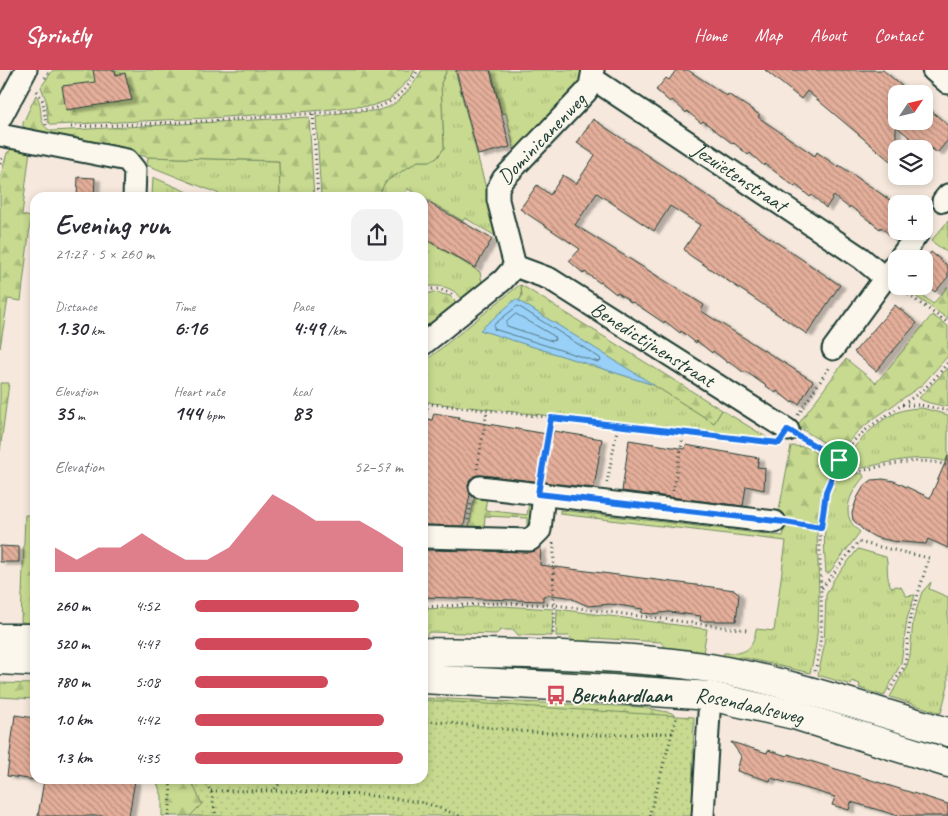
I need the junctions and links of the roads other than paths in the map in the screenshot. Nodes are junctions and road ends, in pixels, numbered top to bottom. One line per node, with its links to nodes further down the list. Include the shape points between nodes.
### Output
1 (26, 70): 5 (street)
2 (933, 70): 4 (street)
3 (593, 74): 8 (street, Dominicanenweg, via 586,92 498,188 498,200); 9 (street, Jezuïetenstraat, via 861,258)
4 (948, 83)
5 (0, 119)
6 (0, 135): 7 (street, via 126,160 135,170)
7 (134, 192)
8 (515, 266): 11 (street, via 503,280); 13 (street, Benedictijnenstraat, via 550,280)
9 (888, 270)
10 (888, 275): 12 (street)
11 (428, 340)
12 (832, 357)
13 (788, 430)
14 (480, 486): 15 (street)
15 (541, 494): 16 (street); 17 (street, via 540,530 530,540)
16 (775, 522)
17 (428, 537)
18 (0, 638): 19 (street)
19 (30, 638)
20 (428, 652): 23 (street, Rosendaalseweg, via 618,658)
21 (0, 660): 22 (street)
22 (30, 662)
23 (710, 668): 25 (street); 26 (street, Rosendaalseweg, via 810,690)
24 (428, 679): 25 (street, Rosendaalseweg)
25 (710, 696): 27 (street, Rosendaalseweg, via 794,715); 28 (street)
26 (948, 732)
27 (948, 763)
28 (703, 816)

